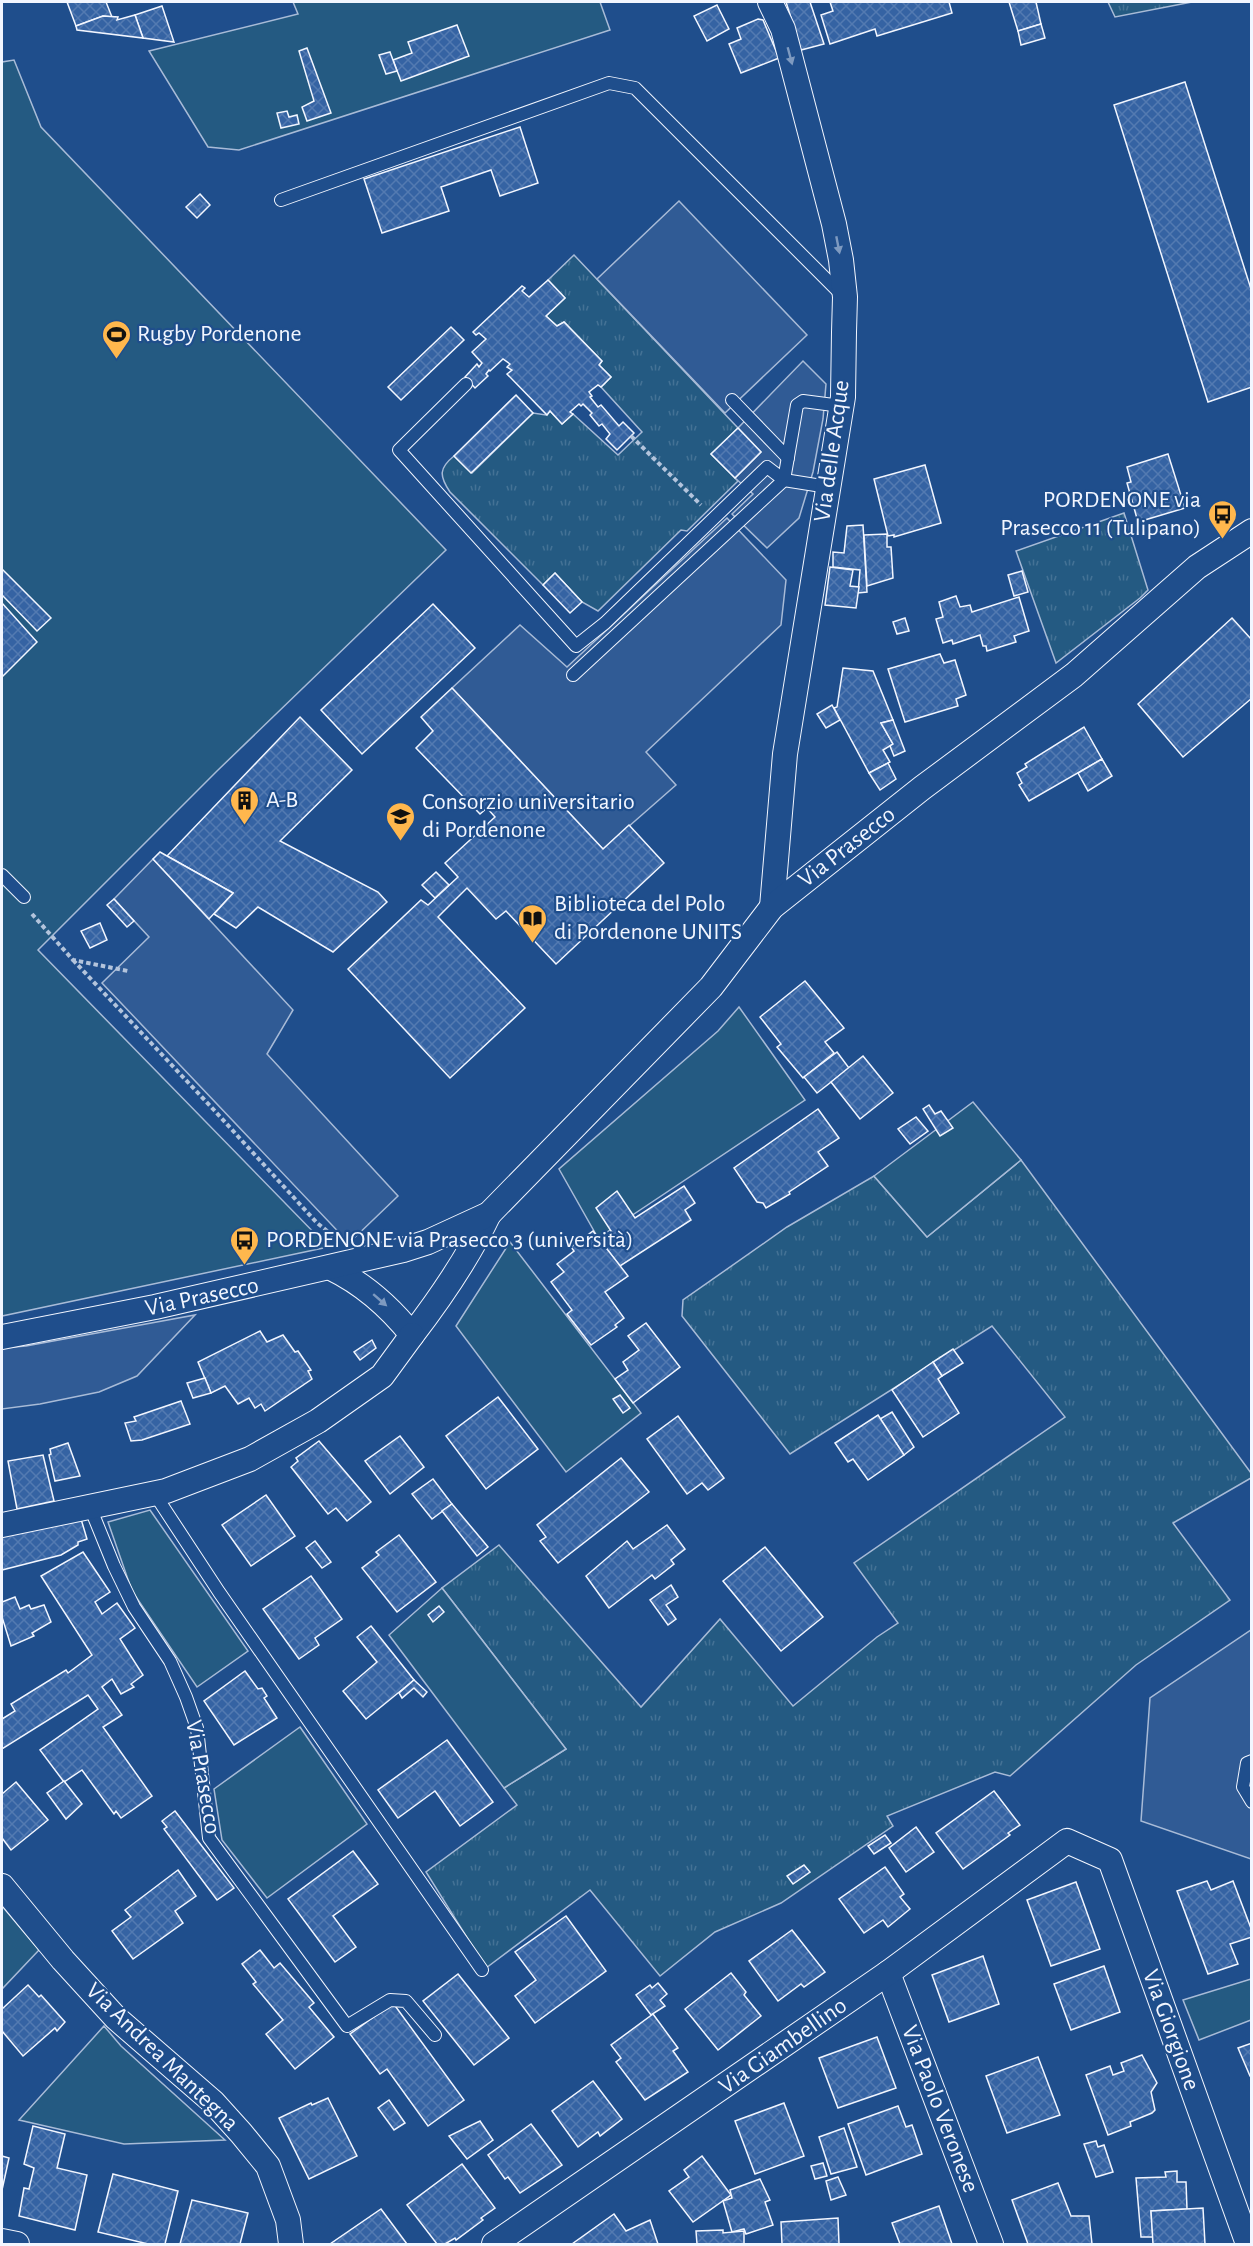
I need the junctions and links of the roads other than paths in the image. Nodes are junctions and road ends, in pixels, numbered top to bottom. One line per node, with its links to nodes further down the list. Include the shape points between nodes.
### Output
1 (770, 2): 3 (street, Via delle Acque, one-way to 3, via 783,29 834,224)
2 (281, 200): 3 (lane, via 609,83 635,88)
3 (845, 297): 6 (street, Via delle Acque)
4 (466, 384): 8 (lane, via 399,450 576,646 768,467)
5 (732, 400): 7 (lane)
6 (842, 401): 7 (lane, via 803,401 797,405); 9 (street, Via delle Acque)
7 (788, 458): 8 (lane)
8 (784, 480): 9 (lane); 11 (lane)
9 (828, 487): 14 (street, Via delle Acque, via 785,754)
10 (1251, 531): 14 (street, Via Prasecco, via 1197,567 1074,675)
11 (573, 675)
12 (2, 875): 13 (lane)
13 (24, 897)
14 (772, 907): 15 (street, Via Prasecco, via 711,987)
15 (489, 1214): 16 (street, Via Prasecco, via 428,1242); 17 (street, Via Prasecco, via 473,1248)
16 (341, 1265): 17 (street, one-way to 17, via 394,1312); 18 (street, Via Prasecco)
17 (412, 1335): 19 (street, Via Prasecco, via 382,1376 318,1420 250,1459)
18 (2, 1336)
19 (154, 1493): 20 (street, Via Prasecco); 26 (lane)
20 (90, 1507): 21 (street, Via Prasecco); 28 (lane, Via Prasecco, via 134,1607 170,1661 186,1697 197,1728 209,1838 347,2026 390,2000 406,2001)
21 (2, 1525)
22 (1251, 1761): 23 (lane, via 1247,1763 1243,1787)
23 (1251, 1802)
24 (1067, 1841): 27 (street, Via Giambellino); 34 (street, Via Giorgione, via 1110,1860)
25 (2, 1886): 31 (street, Via Andrea Mantegna, via 116,2018 213,2102 242,2133 268,2166 288,2220)
26 (482, 1970)
27 (888, 1973): 32 (street, Via Giambellino); 33 (street, Via Paolo Veronese)
28 (435, 2035)
29 (2, 2241): 30 (street)
30 (17, 2244)
31 (291, 2244)
32 (494, 2244)
33 (992, 2244)
34 (1248, 2244)

